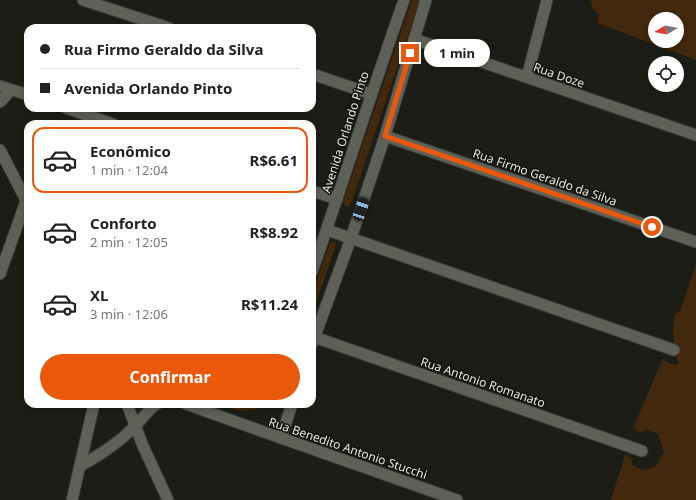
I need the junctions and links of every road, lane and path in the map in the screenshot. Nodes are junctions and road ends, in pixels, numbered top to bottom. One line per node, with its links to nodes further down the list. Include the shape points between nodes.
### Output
1 (83, 0): 5 (street)
2 (404, 0): 12 (street, Avenida Orlando Pinto)
3 (426, 0): 6 (street)
4 (547, 0): 8 (street)
5 (157, 24)
6 (414, 39): 8 (street, Rua Doze); 17 (street)
7 (316, 75): 12 (street)
8 (527, 77): 16 (street, Rua Doze)
9 (0, 86): 10 (street)
10 (11, 90): 11 (street); 13 (street)
11 (24, 94)
12 (371, 94): 21 (street, Avenida Orlando Pinto)
13 (0, 102)
14 (78, 112): 15 (street)
15 (101, 120)
16 (696, 135)
17 (385, 136): 24 (street); 25 (street, Rua Firmo Geraldo da Silva)
18 (0, 150): 20 (street)
19 (316, 192): 21 (street)
20 (24, 196)
21 (337, 199): 23 (street, Avenida Orlando Pinto)
22 (24, 210): 27 (street)
23 (327, 230): 24 (street); 26 (street, Avenida Orlando Pinto)
24 (351, 238): 28 (street); 30 (street)
25 (696, 242)
26 (316, 261)
27 (0, 274)
28 (316, 333)
29 (316, 342): 38 (street, Rua Antonio Romanato)
30 (674, 350)
31 (93, 408): 39 (street)
32 (128, 408): 36 (street)
33 (152, 408): 36 (street)
34 (197, 408): 37 (street, Rua Benedito Antonio Stucchi)
35 (291, 408): 37 (street)
36 (135, 426): 39 (street, via 117,443); 41 (street)
37 (281, 438): 42 (street, Rua Benedito Antonio Stucchi)
38 (642, 451)
39 (80, 466): 40 (street)
40 (72, 500)
41 (168, 500)
42 (458, 500)

